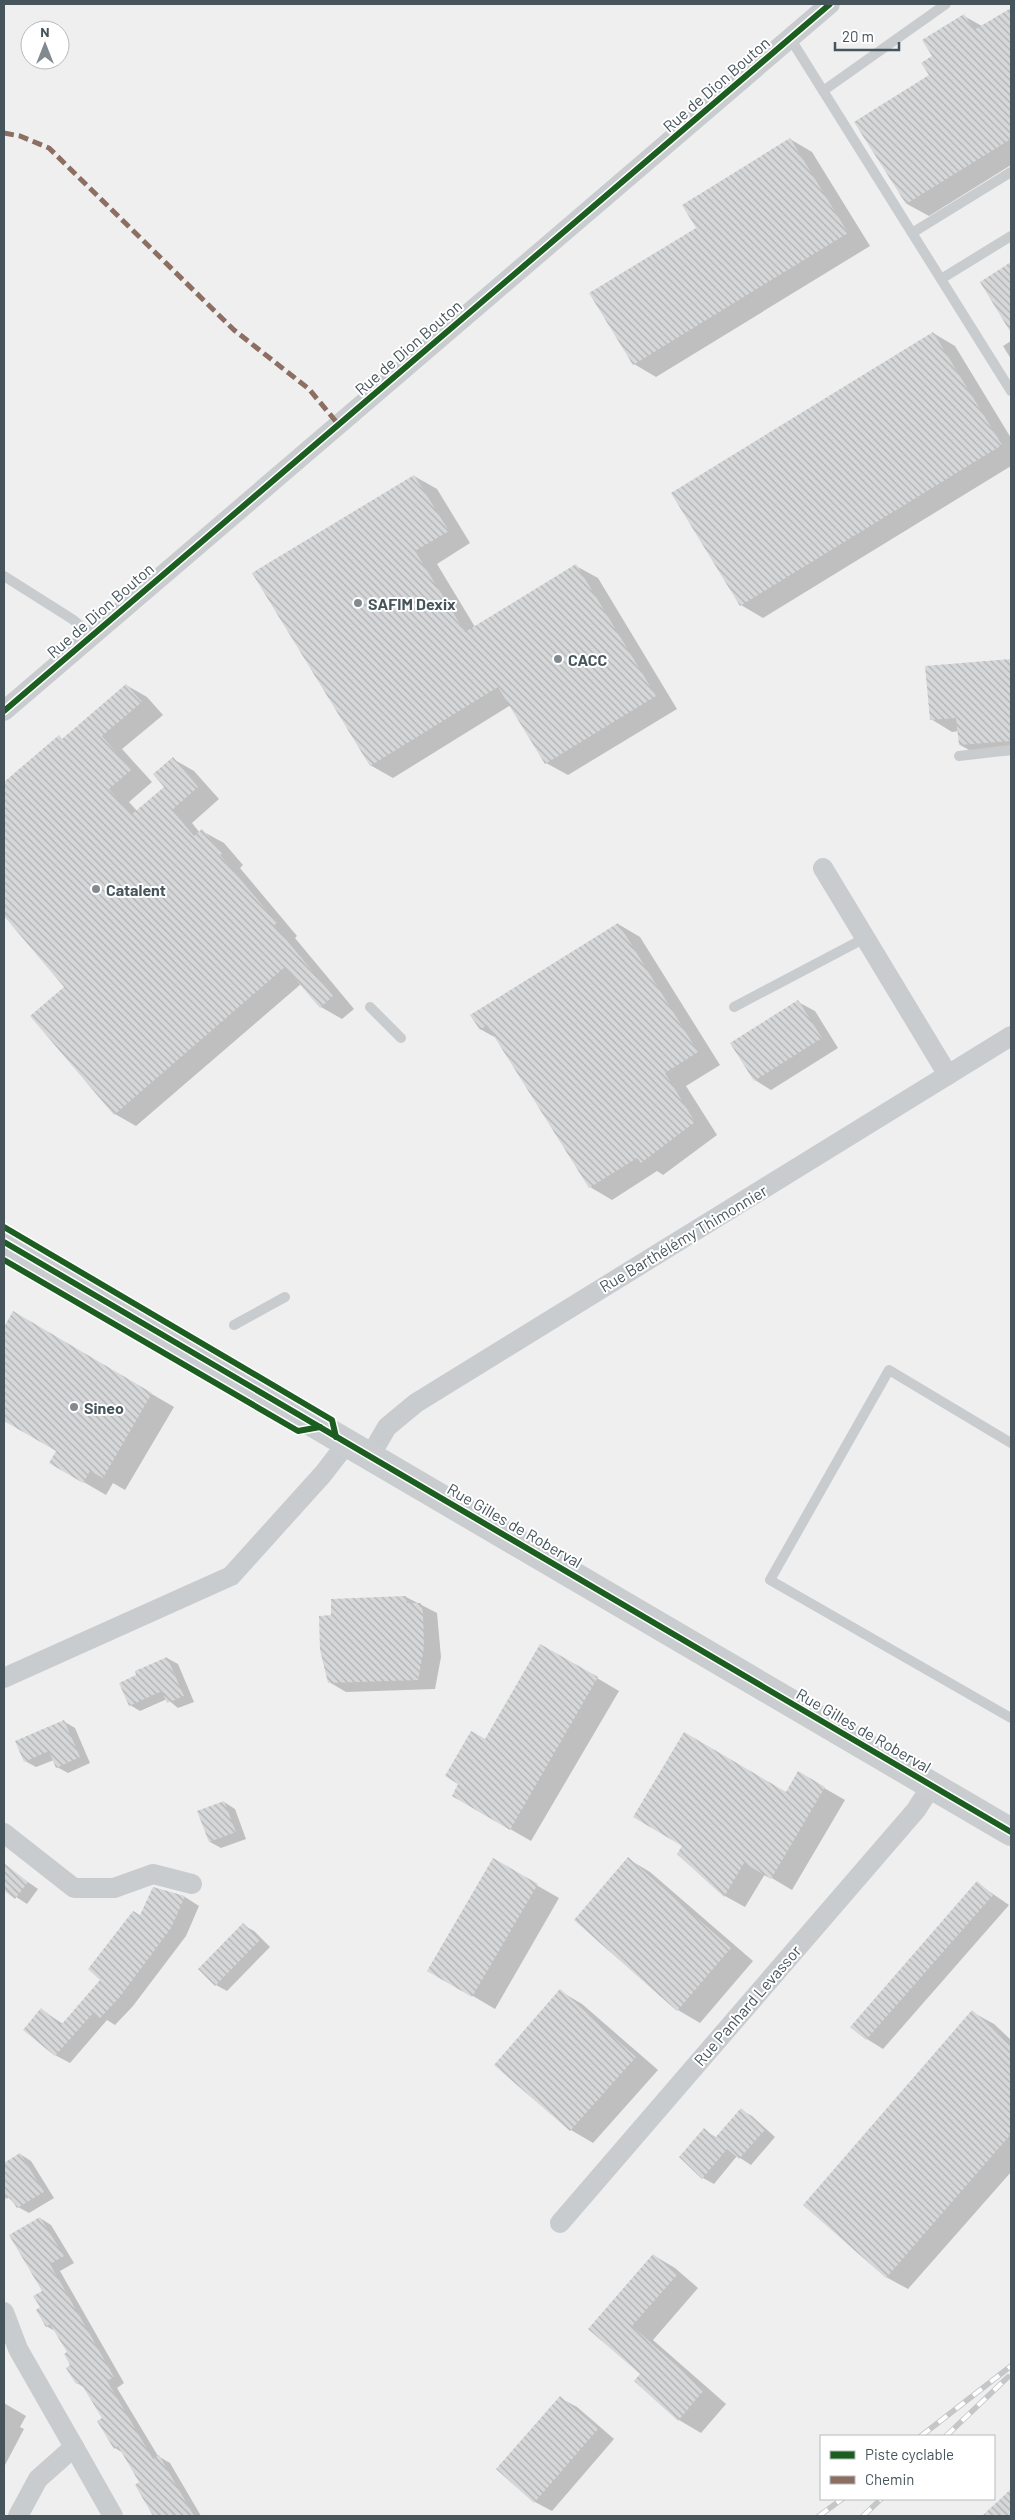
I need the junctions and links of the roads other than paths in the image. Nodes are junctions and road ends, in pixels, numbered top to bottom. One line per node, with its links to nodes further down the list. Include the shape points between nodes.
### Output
1 (830, 4): 3 (street, Rue de Dion Bouton)
2 (946, 4): 4 (lane)
3 (790, 38): 4 (lane); 11 (street, Rue de Dion Bouton)
4 (824, 91): 6 (lane)
5 (1011, 172): 6 (lane)
6 (912, 233): 8 (lane)
7 (1011, 236): 8 (lane)
8 (941, 279): 9 (lane)
9 (1011, 391)
10 (4, 576): 11 (lane)
11 (92, 635): 12 (street, Rue de Dion Bouton)
12 (4, 711)
13 (1011, 750): 14 (lane)
14 (959, 756)
15 (823, 868): 16 (street)
16 (865, 938): 18 (lane); 21 (street)
17 (370, 1007): 20 (lane)
18 (734, 1007)
19 (1011, 1036): 21 (street, Rue Barthélémy Thimonnier)
20 (401, 1038)
21 (948, 1075): 26 (street, Rue Barthélémy Thimonnier, via 416,1403)
22 (4, 1242): 26 (street, Rue Gilles de Roberval)
23 (285, 1297): 24 (lane)
24 (234, 1325)
25 (1011, 1443): 28 (lane, via 890,1370 770,1580)
26 (358, 1450): 27 (street, Rue Barthélémy Thimonnier, via 323,1474 231,1576); 29 (street, Rue Gilles de Roberval)
27 (4, 1678)
28 (1011, 1718)
29 (932, 1785): 30 (street, Rue Gilles de Roberval); 33 (street, Rue Panhard Levassor, via 916,1810)
30 (1011, 1832)
31 (4, 1833): 32 (street, via 74,1888 114,1888 152,1874)
32 (192, 1884)
33 (560, 2223)
34 (4, 2312): 35 (street, via 18,2349)
35 (74, 2447): 36 (street, via 38,2479); 37 (street)
36 (18, 2516)
37 (114, 2516)

